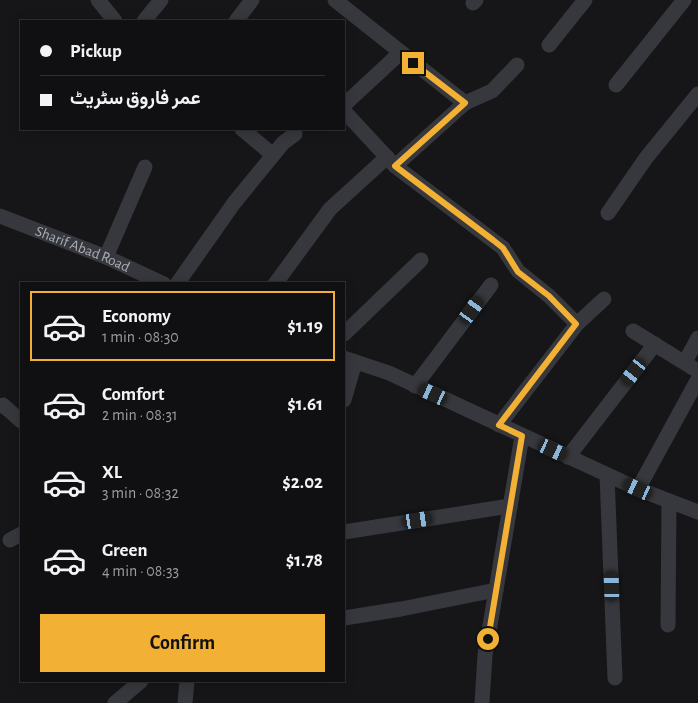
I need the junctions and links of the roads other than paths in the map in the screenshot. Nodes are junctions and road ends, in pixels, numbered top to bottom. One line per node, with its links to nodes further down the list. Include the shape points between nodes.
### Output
1 (98, 0): 7 (street)
2 (161, 0): 8 (street)
3 (252, 0): 9 (street)
4 (335, 0): 11 (street)
5 (585, 0): 10 (street)
6 (684, 0): 13 (street)
7 (114, 20)
8 (145, 20)
9 (237, 20)
10 (549, 45)
11 (400, 53): 15 (street); 16 (street)
12 (517, 65): 15 (street, via 492,91)
13 (616, 85)
14 (698, 94): 23 (street, via 646,158)
15 (465, 103): 21 (street)
16 (345, 104)
17 (345, 112): 21 (street)
18 (243, 130): 20 (street)
19 (295, 134): 20 (street)
20 (273, 155): 28 (street, via 234,203)
21 (391, 161): 29 (street, via 330,209); 32 (street, via 498,244 518,272 549,296)
22 (145, 167): 25 (street)
23 (608, 213)
24 (1, 219): 25 (street, Sharif Abad Road)
25 (106, 257): 27 (street, Sharif Abad Road)
26 (421, 260): 34 (street)
27 (160, 282)
28 (178, 282)
29 (276, 282)
30 (491, 285): 41 (street)
31 (604, 299): 32 (street)
32 (576, 324): 45 (street)
33 (633, 331): 36 (street)
34 (345, 333)
35 (698, 338): 38 (street)
36 (655, 344): 38 (street); 47 (street)
37 (350, 360): 41 (street); 42 (street)
38 (685, 362): 39 (street)
39 (698, 371)
40 (698, 379): 49 (street)
41 (415, 386): 45 (street)
42 (345, 393)
43 (0, 406): 44 (street, via 3,405)
44 (20, 420)
45 (499, 425): 46 (street)
46 (522, 436): 47 (street); 51 (street)
47 (568, 457): 48 (street)
48 (607, 475): 49 (street); 57 (street)
49 (638, 489): 50 (street)
50 (669, 501): 52 (street); 56 (street)
51 (510, 506): 53 (street); 54 (street)
52 (698, 512)
53 (345, 532)
54 (496, 590): 55 (street); 62 (street)
55 (345, 618)
56 (668, 625)
57 (615, 678)
58 (140, 682): 60 (street)
59 (187, 682): 61 (street)
60 (116, 703)
61 (185, 703)
62 (482, 703)

